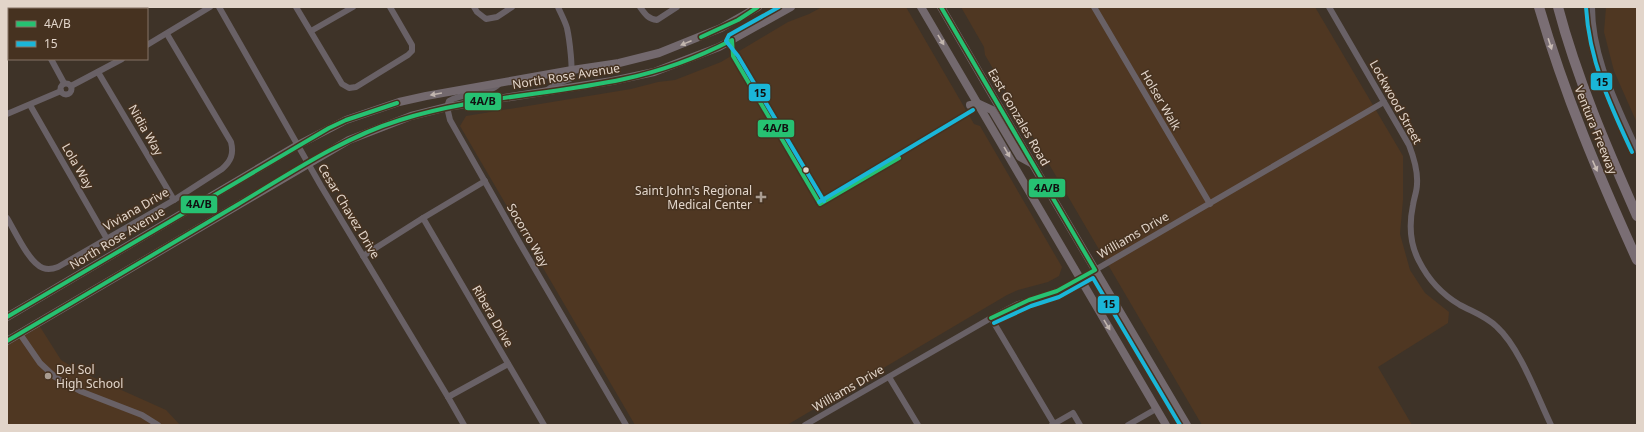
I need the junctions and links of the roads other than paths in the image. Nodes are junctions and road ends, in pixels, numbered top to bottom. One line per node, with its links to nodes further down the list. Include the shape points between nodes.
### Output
1 (210, 7): 21 (street)
2 (219, 7): 38 (street, Cesar Chavez Drive)
3 (296, 7): 20 (street)
4 (353, 7): 20 (street)
5 (390, 7): 20 (street, via 412,45 412,51 356,87 349,88 342,84)
6 (474, 7): 7 (street, via 486,19 497,17)
7 (512, 7)
8 (558, 7): 25 (street, via 566,28)
9 (677, 7): 19 (street, via 656,20 650,19)
10 (758, 7): 25 (main road, North Rose Avenue, one-way to 25, via 721,28 659,53 619,63)
11 (791, 7): 31 (main road, North Rose Avenue, via 719,47 670,67 612,81)
12 (921, 7): 33 (main road, one-way to 33)
13 (941, 7): 41 (main road, East Gonzales Road)
14 (1094, 7): 44 (street, Holser Walk)
15 (1329, 7): 32 (street, Lockwood Street)
16 (1539, 7): 50 (highway, Ventura Freeway, one-way to 50, via 1576,119)
17 (1558, 7): 45 (highway, Ventura Freeway, via 1586,94)
18 (1592, 7): 39 (street, via 1594,35 1604,73)
19 (642, 9)
20 (311, 31)
21 (166, 34): 22 (street); 43 (street, Viviana Drive, via 231,142 232,156 222,169)
22 (148, 44)
23 (52, 60): 27 (street)
24 (120, 60): 26 (street)
25 (572, 70): 28 (main road, North Rose Avenue); 31 (street, via 570,79)
26 (98, 72): 29 (street); 43 (street, Nidia Way)
27 (64, 83): 29 (street); 30 (street)
28 (500, 83): 36 (street, via 494,90 453,99); 38 (main road, North Rose Avenue, one-way to 38, via 399,102 346,120)
29 (71, 86): 30 (street, via 69,94)
30 (61, 91): 34 (street)
31 (545, 91): 36 (main road, North Rose Avenue)
32 (1384, 102): 44 (street, Williams Drive); 72 (street, Lockwood Street, via 1410,145 1414,158 1417,184 1410,227 1418,260 1442,292 1485,317 1505,335 1518,355)
33 (979, 104): 35 (main road); 41 (main road, via 992,110 1020,158); 52 (main road, one-way to 52)
34 (30, 105): 37 (street); 48 (street, Lola Way)
35 (970, 105)
36 (447, 107): 40 (main road, North Rose Avenue, via 383,126 349,140); 42 (street, Socorro Way, via 450,120)
37 (7, 114)
38 (298, 145): 40 (street, Cesar Chavez Drive); 53 (main road, North Rose Avenue)
39 (1637, 150)
40 (308, 163): 49 (street, Cesar Chavez Drive); 55 (main road, North Rose Avenue)
41 (1032, 163): 51 (main road, East Gonzales Road)
42 (485, 181): 47 (street); 65 (street, Socorro Way)
43 (174, 200): 48 (street, Viviana Drive)
44 (1210, 204): 51 (street, Williams Drive)
45 (1637, 216)
46 (7, 218): 48 (street, Viviana Drive, via 32,260 44,269 58,267)
47 (423, 218): 49 (street); 57 (street, Ribera Drive)
48 (107, 239)
49 (363, 256): 59 (street, Cesar Chavez Drive)
50 (1637, 260)
51 (1095, 270): 52 (street, Williams Drive); 71 (main road, East Gonzales Road)
52 (1080, 279): 54 (street, Williams Drive); 60 (main road, one-way to 60)
53 (8, 315)
54 (991, 318): 58 (street, Williams Drive); 61 (street)
55 (20, 334): 56 (main road, North Rose Avenue); 62 (street, via 40,363 55,377)
56 (7, 342)
57 (508, 364): 59 (street); 64 (street, Ribera Drive)
58 (889, 377): 66 (street, Williams Drive); 67 (street)
59 (448, 397): 63 (street, Cesar Chavez Drive)
60 (1156, 409): 69 (street); 70 (main road)
61 (1053, 424): 68 (street, via 1073,413)
62 (158, 425)
63 (464, 425)
64 (544, 425)
65 (626, 425)
66 (805, 425)
67 (918, 425)
68 (1080, 425)
69 (1128, 425)
70 (1166, 425)
71 (1187, 425)
72 (1551, 425)

